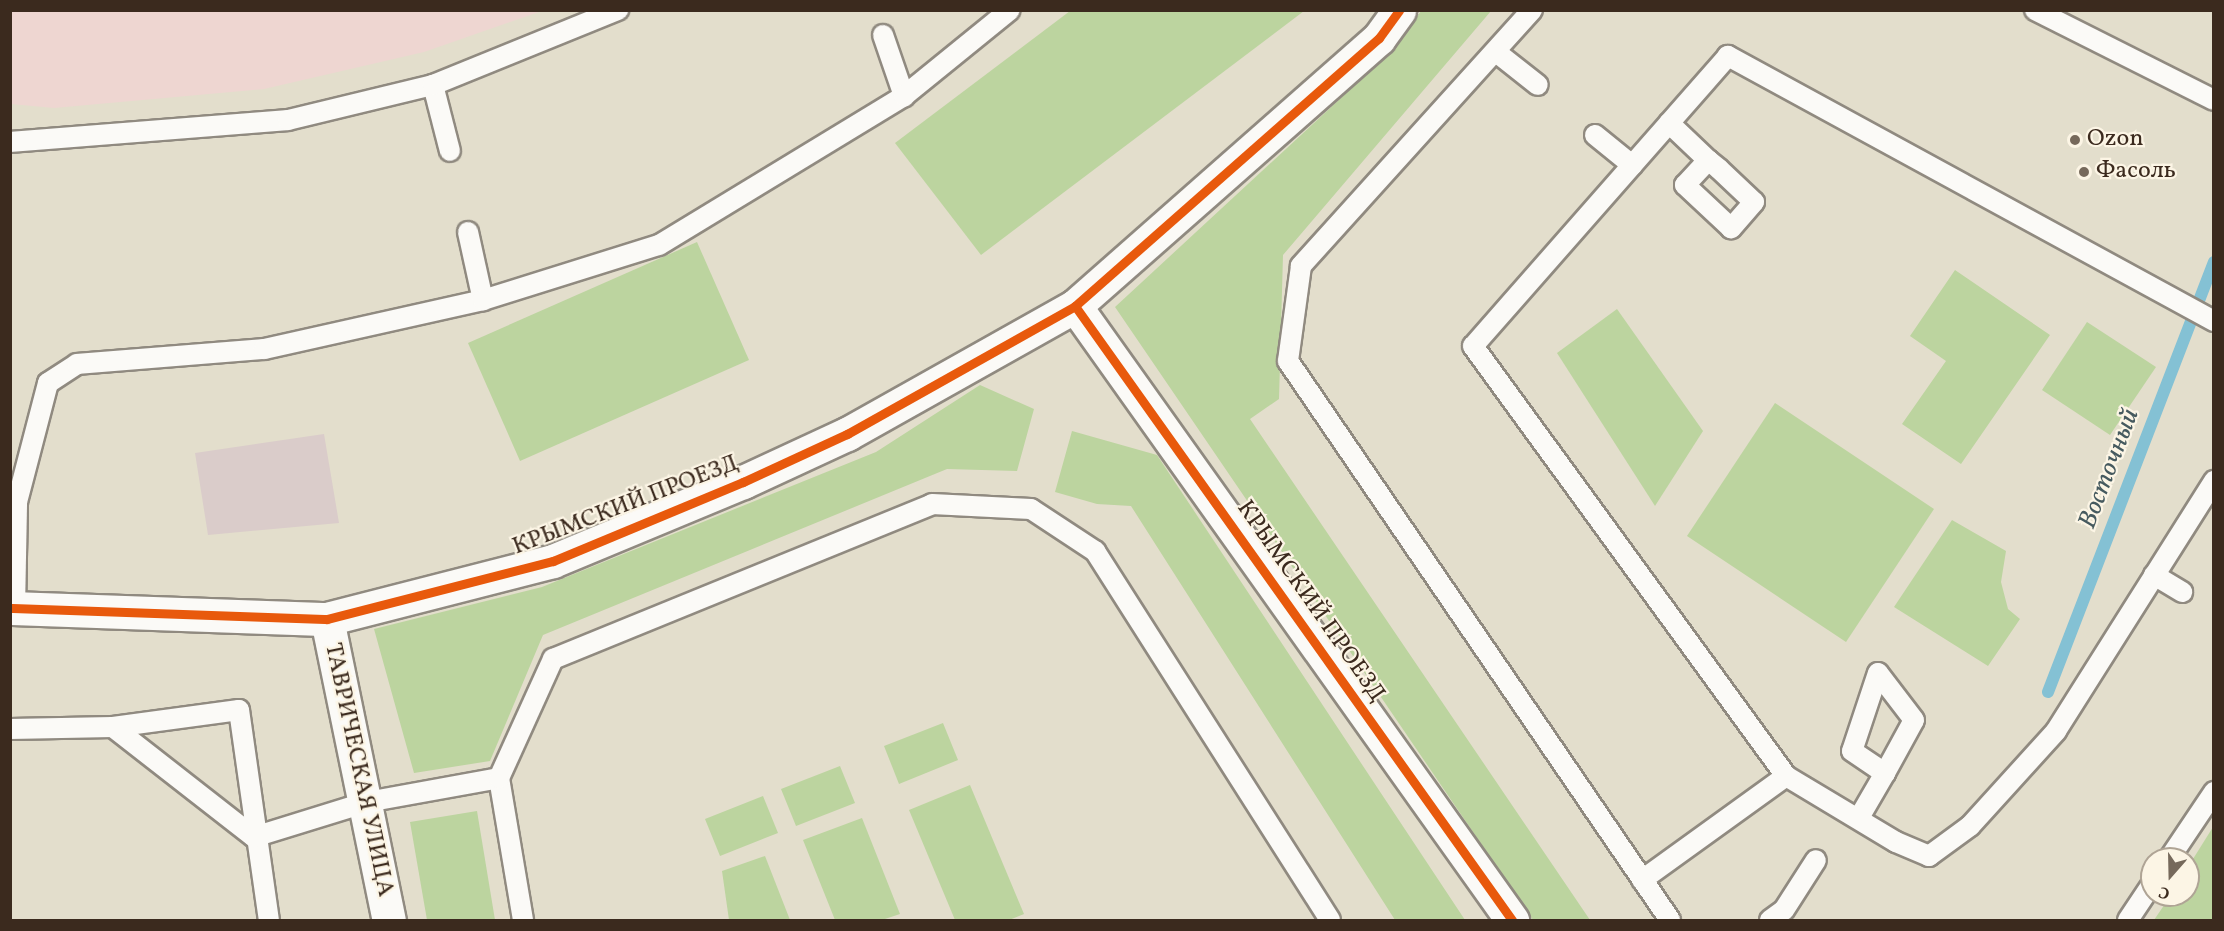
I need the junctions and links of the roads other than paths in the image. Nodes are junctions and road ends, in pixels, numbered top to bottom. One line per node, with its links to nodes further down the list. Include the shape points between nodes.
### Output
1 (618, 10): 8 (lane)
2 (1010, 10): 10 (lane)
3 (1399, 10): 20 (street, КРЫМСКИЙ ПРОЕЗД, via 1379,38)
4 (1532, 10): 7 (lane)
5 (2035, 10): 11 (lane)
6 (883, 35): 10 (lane)
7 (1496, 52): 9 (lane); 39 (lane, via 1301,266 1288,361)
8 (433, 85): 14 (lane, via 288,120); 15 (lane)
9 (1538, 85)
10 (904, 96): 19 (lane, via 659,245)
11 (2214, 100)
12 (1669, 123): 16 (lane); 17 (lane); 21 (lane, via 1728,56)
13 (1595, 135): 17 (lane)
14 (10, 142)
15 (450, 152)
16 (1708, 160)
17 (1632, 165): 31 (lane, via 1473,346)
18 (468, 232): 19 (lane)
19 (483, 300): 23 (lane, via 264,349 77,364 48,383)
20 (1075, 306): 27 (street, КРЫМСКИЙ ПРОЕЗД, via 847,435 732,487 553,561); 45 (street, КРЫМСКИЙ ПРОЕЗД)
21 (2214, 321)
22 (2214, 481): 24 (lane)
23 (14, 502): 26 (lane)
24 (2154, 575): 25 (lane); 35 (lane, via 2056,731 1970,826 1929,856 1896,842)
25 (2182, 592)
26 (13, 609): 27 (street, КРЫМСКИЙ ПРОЕЗД)
27 (327, 619): 34 (street, ТАВРИЧЕСКАЯ УЛИЦА)
28 (113, 727): 29 (lane); 36 (lane); 36 (lane, via 239,710)
29 (10, 729)
30 (1885, 773): 35 (lane)
31 (1786, 776): 35 (lane); 39 (lane)
32 (499, 777): 34 (lane); 43 (lane); 44 (lane, via 553,659 932,504 1031,509 1095,551)
33 (2214, 792): 37 (lane)
34 (367, 802): 36 (lane); 42 (street, ТАВРИЧЕСКАЯ УЛИЦА)
35 (1860, 816)
36 (254, 837): 41 (lane)
37 (2177, 847)
38 (1816, 860): 47 (lane, via 1784,910)
39 (1642, 880): 46 (lane)
40 (2140, 902): 48 (lane)
41 (268, 921)
42 (389, 921)
43 (523, 921)
44 (1330, 921)
45 (1512, 921)
46 (1670, 921)
47 (1770, 921)
48 (2128, 921)

